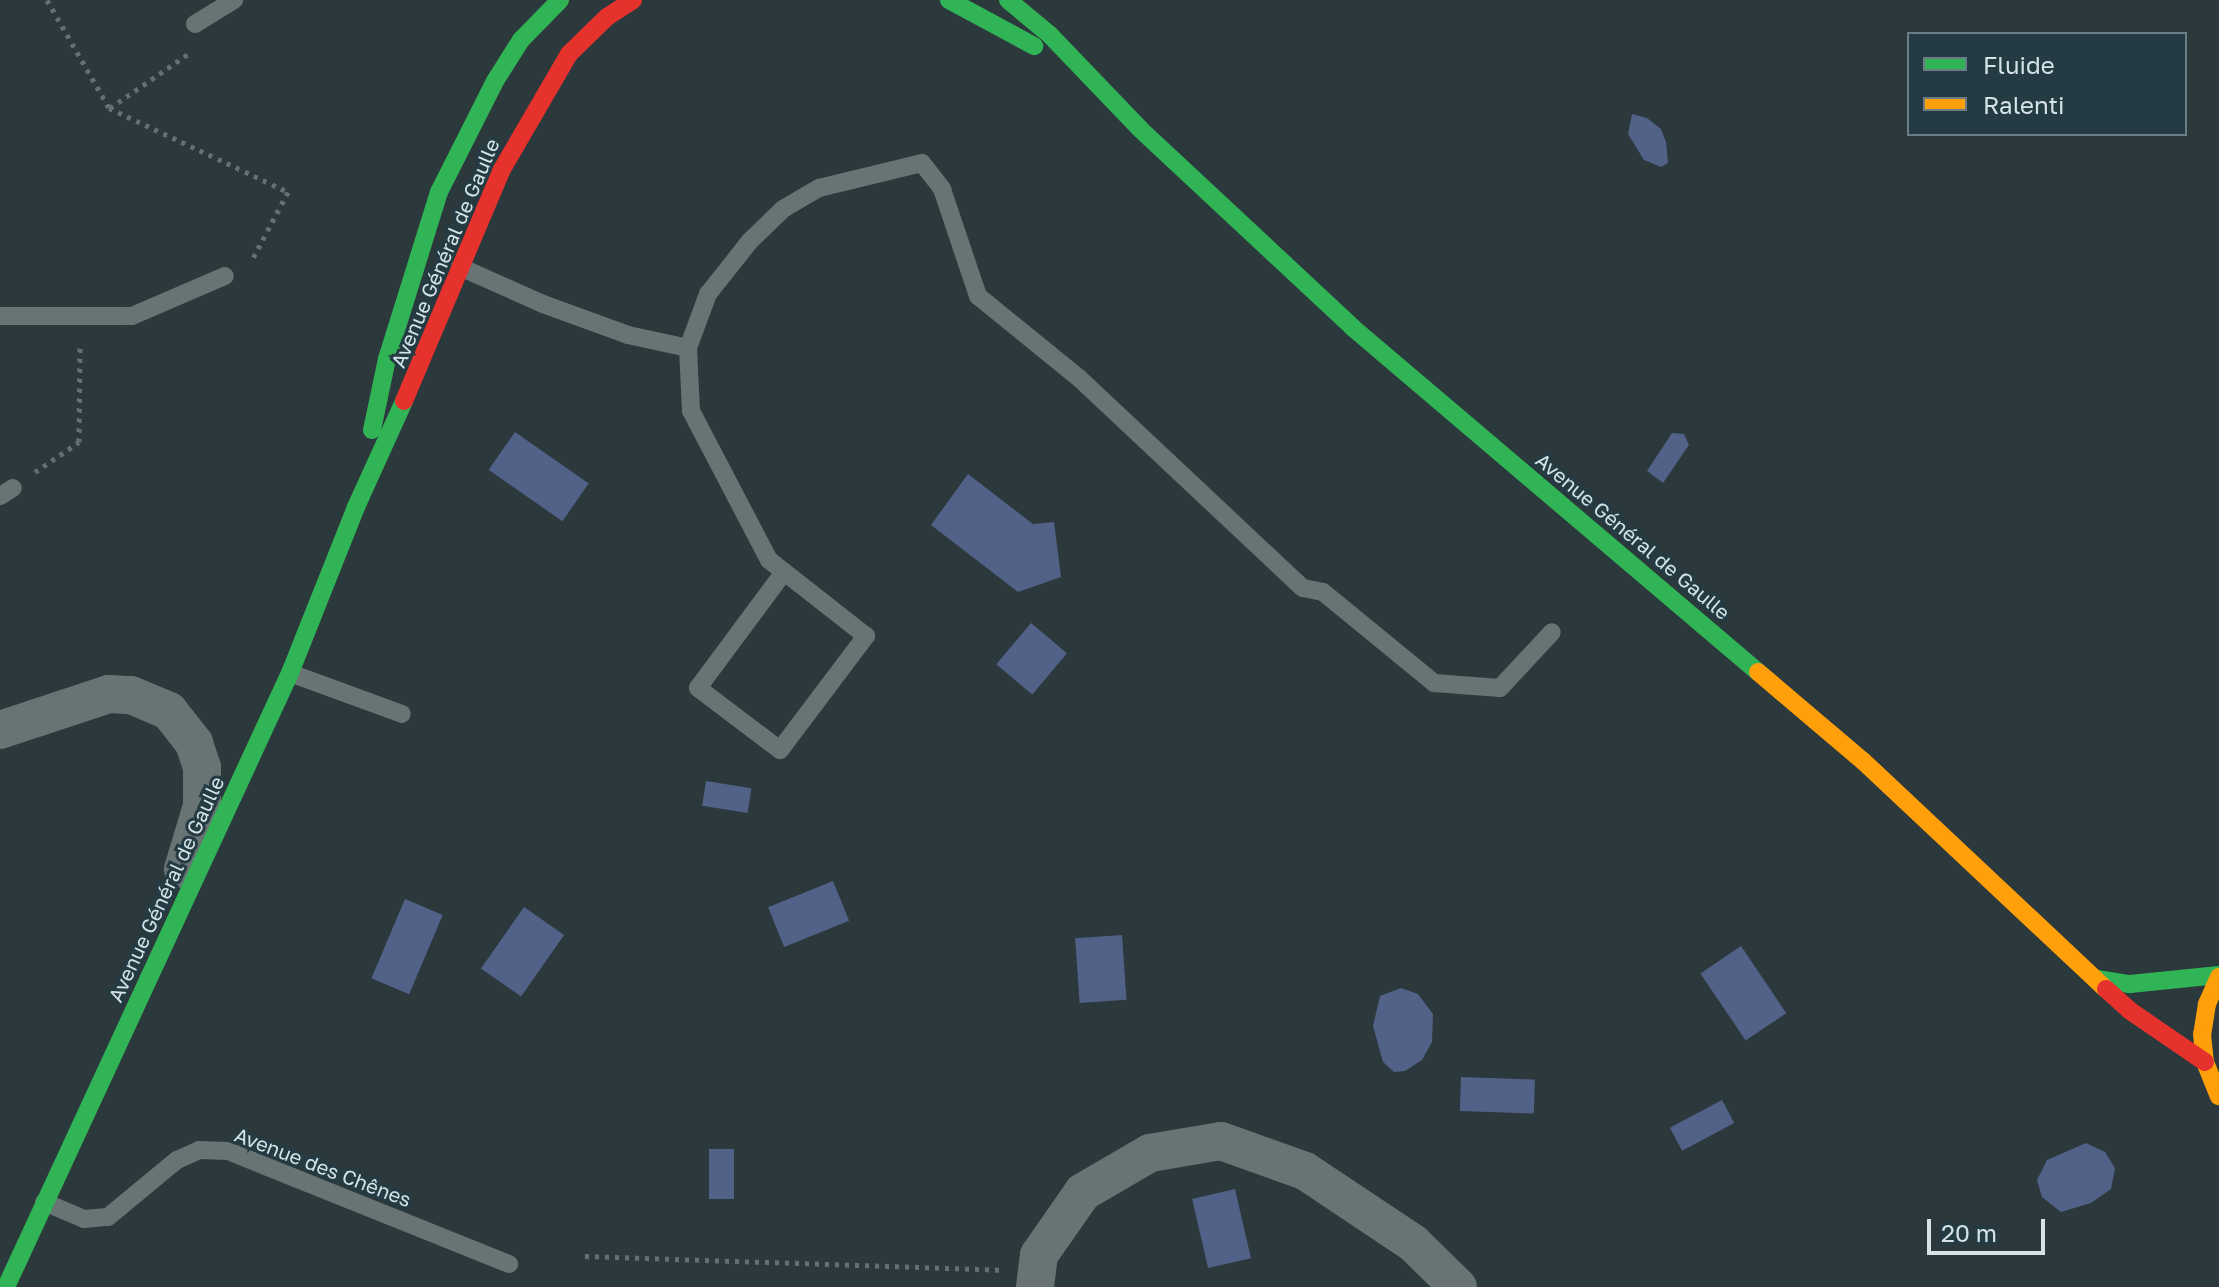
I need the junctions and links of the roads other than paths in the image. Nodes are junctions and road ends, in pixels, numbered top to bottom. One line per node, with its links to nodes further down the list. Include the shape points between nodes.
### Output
1 (234, 0): 7 (lane)
2 (560, 0): 10 (main road, Avenue Général de Gaulle, via 521,40 495,81 439,192)
3 (592, 0): 8 (street, via 542,67)
4 (633, 0): 8 (main road, Avenue Général de Gaulle, via 569,54)
5 (1008, 0): 9 (main road, Avenue Général de Gaulle, via 1050,35)
6 (954, 1): 9 (main road, Avenue Général de Gaulle, via 1030,44)
7 (195, 24)
8 (530, 118): 10 (main road, Avenue Général de Gaulle)
9 (1140, 129): 22 (main road, Avenue Général de Gaulle, via 1352,327 1863,761)
10 (442, 258): 13 (lane, via 543,304 628,335); 14 (main road, Avenue Général de Gaulle); 14 (main road, Avenue Général de Gaulle, via 387,359)
11 (225, 276): 12 (lane, via 132,316)
12 (0, 316)
13 (688, 348): 15 (lane, via 691,411 769,560); 16 (lane, via 708,294 783,209 819,188 922,163 942,189 978,296 1079,378 1303,588 1323,592 1434,683 1500,688)
14 (356, 507): 17 (main road, Avenue Général de Gaulle)
15 (784, 572): 15 (lane, via 698,688 780,750 866,636)
16 (1552, 632)
17 (290, 673): 18 (lane); 20 (main road, Avenue Général de Gaulle)
18 (402, 714)
19 (0, 730): 20 (street, via 89,698 131,695 169,711 194,743 202,767 202,806)
20 (153, 964): 25 (main road, Avenue Général de Gaulle)
21 (2219, 976): 22 (main road, via 2153,984); 23 (main road, via 2202,1034)
22 (2097, 979): 23 (main road, Avenue Général de Gaulle, via 2162,1036)
23 (2205, 1062): 24 (main road)
24 (2219, 1096)
25 (44, 1202): 26 (lane, Avenue des Chênes, via 84,1219 108,1217 177,1160 199,1150 228,1151); 28 (main road, Avenue Général de Gaulle)
26 (509, 1264)
27 (1021, 1279): 29 (street, via 1083,1192 1150,1153 1221,1141 1305,1171 1413,1243)
28 (6, 1287)
29 (1458, 1287)

